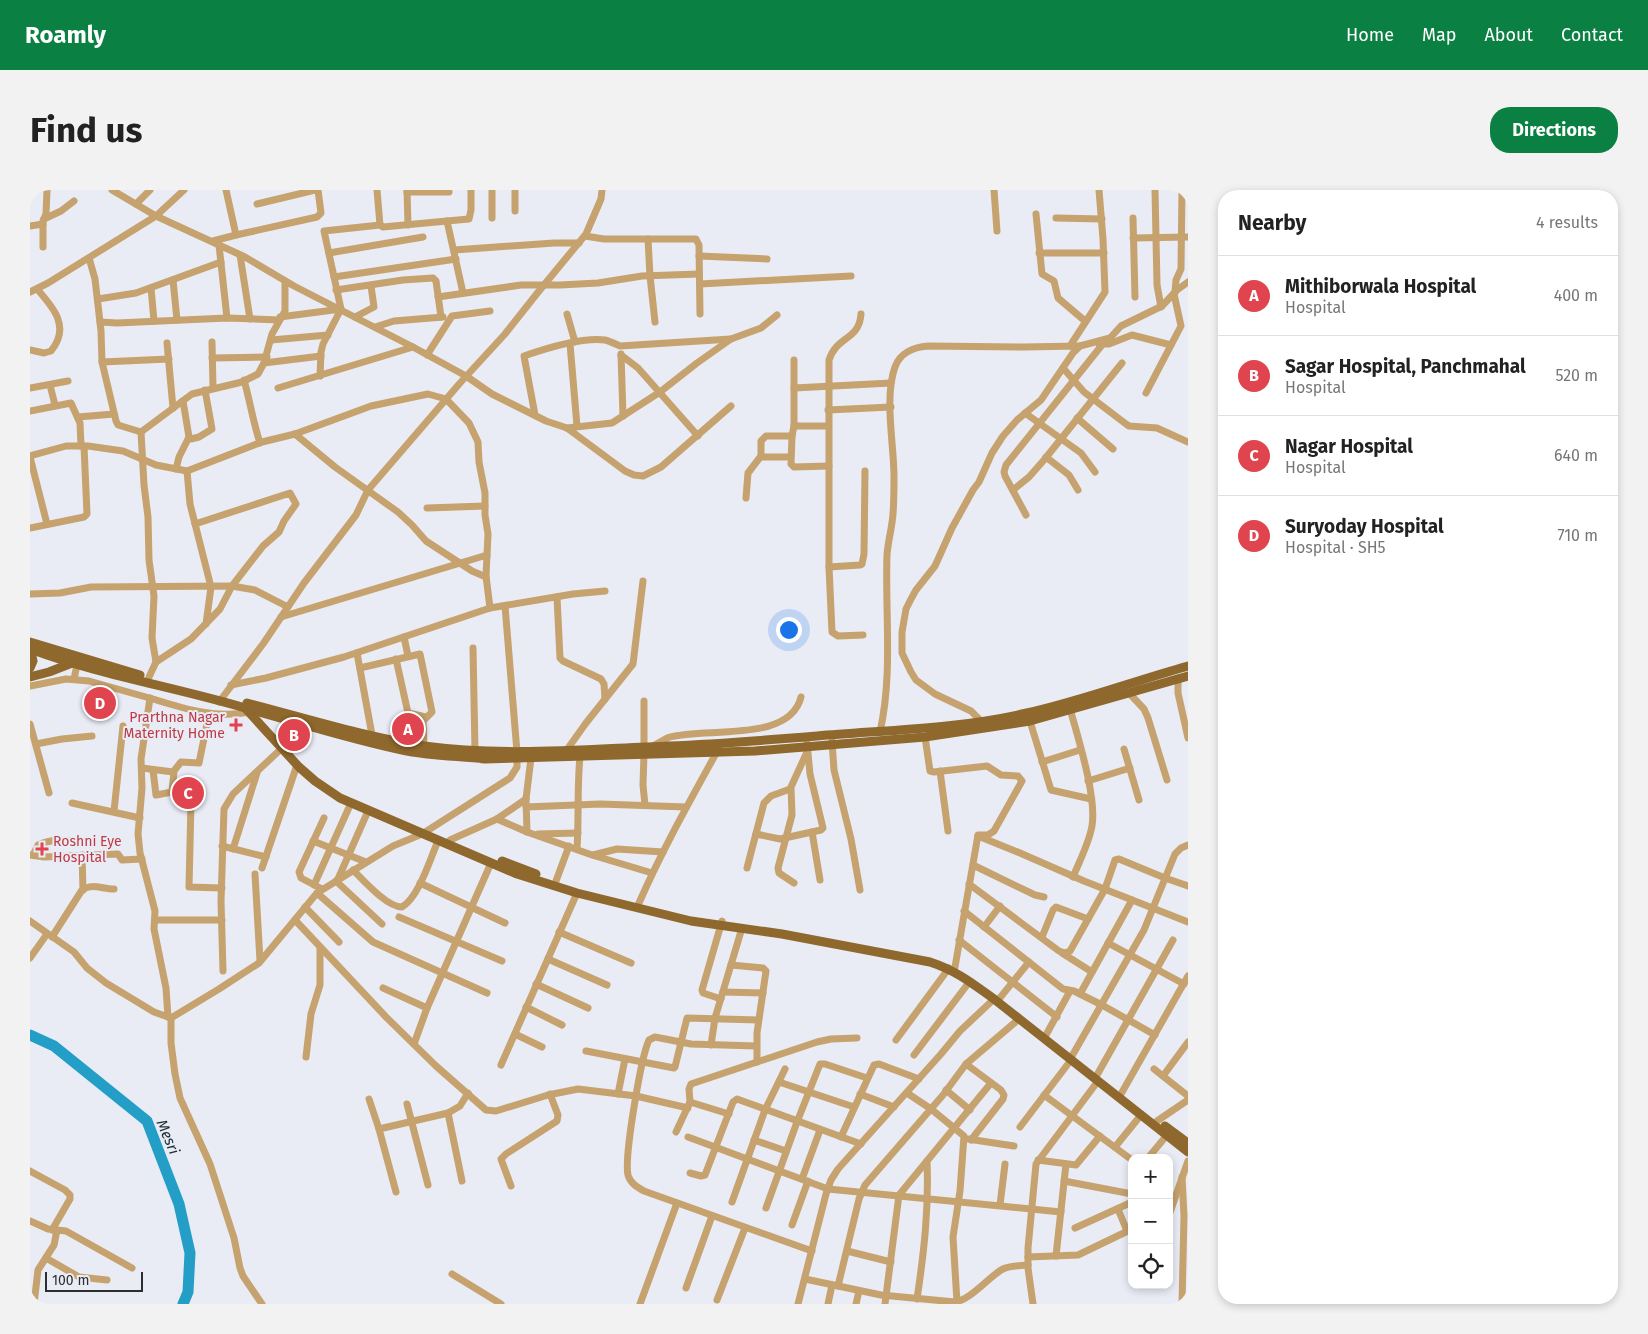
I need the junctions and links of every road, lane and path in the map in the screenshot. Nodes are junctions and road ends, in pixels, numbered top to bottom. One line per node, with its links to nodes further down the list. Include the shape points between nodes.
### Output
1 (47, 190): 29 (street)
2 (112, 190): 19 (street)
3 (150, 190): 19 (street)
4 (184, 190): 23 (street)
5 (226, 190): 34 (street)
6 (317, 190): 20 (street); 34 (street, via 321,213 317,217)
7 (377, 190): 30 (street)
8 (470, 190): 28 (street, via 469,219)
9 (492, 190): 24 (street)
10 (515, 190): 21 (street)
11 (602, 190): 35 (street)
12 (994, 190): 33 (street)
13 (1099, 190): 27 (street)
14 (1156, 190): 37 (street)
15 (1182, 190): 38 (street)
16 (407, 191): 17 (street); 31 (street)
17 (449, 192)
18 (74, 201): 29 (street)
19 (136, 204): 23 (street)
20 (257, 204)
21 (515, 211)
22 (1036, 214): 46 (street)
23 (156, 216): 41 (street); 50 (street)
24 (492, 218)
25 (1056, 218): 27 (street)
26 (1133, 218): 39 (street)
27 (1102, 219): 47 (street)
28 (447, 221): 31 (street); 44 (street)
29 (43, 222): 32 (street); 43 (street)
30 (380, 225): 31 (street, via 387,228); 45 (street, via 324,232)
31 (408, 225)
32 (30, 226)
33 (997, 231)
34 (236, 235): 41 (street)
35 (585, 236): 40 (street); 42 (street)
36 (424, 237): 45 (street)
37 (1156, 237): 38 (street); 39 (street); 72 (street)
38 (1184, 237): 67 (street, via 1181,269)
39 (1133, 238): 70 (street)
40 (648, 239): 49 (street, via 696,239); 55 (street)
41 (216, 243): 48 (street); 53 (street)
42 (579, 243): 44 (street); 63 (street)
43 (42, 247)
44 (454, 250): 51 (street)
45 (329, 253): 57 (street)
46 (1039, 253): 47 (street); 87 (street, via 1041,272 1054,281 1058,298)
47 (1104, 253): 87 (street, via 1105,292)
48 (240, 255): 59 (street); 84 (street)
49 (699, 256): 52 (street); 54 (street)
50 (88, 258): 65 (street); 71 (street)
51 (456, 259): 57 (street); 68 (street)
52 (767, 259)
53 (221, 262): 58 (street); 82 (street)
54 (699, 274): 55 (street); 61 (street)
55 (650, 276): 63 (street); 89 (street)
56 (851, 276): 61 (street)
57 (334, 278): 66 (street)
58 (173, 280): 64 (street); 85 (street)
59 (285, 281): 73 (street); 83 (street, via 284,311)
60 (1188, 282): 67 (street)
61 (700, 284): 76 (street)
62 (371, 286): 66 (street); 69 (street, via 433,278); 80 (street, via 374,307)
63 (543, 286): 68 (street, via 521,285); 116 (street)
64 (151, 288): 71 (street); 86 (street)
65 (34, 290): 104 (street, via 58,316 60,334 51,351)
66 (336, 290): 73 (street)
67 (1174, 293): 72 (street); 102 (street, via 1181,326)
68 (463, 294): 69 (street)
69 (438, 297): 81 (street)
70 (1135, 297)
71 (98, 299): 88 (street)
72 (1161, 307): 97 (street, via 1121,326 1110,338)
73 (341, 309): 80 (street); 83 (street); 91 (street)
74 (490, 311): 79 (street)
75 (567, 314): 96 (street)
76 (700, 314)
77 (861, 314): 122 (street, via 858,330 832,353)
78 (777, 315): 92 (street, via 761,328)
79 (452, 316): 81 (street); 105 (street)
80 (355, 317): 90 (street)
81 (441, 317): 90 (street, via 394,321)
82 (227, 318): 84 (street); 85 (street)
83 (280, 318): 84 (street); 93 (street)
84 (250, 319)
85 (177, 320): 86 (street)
86 (154, 321): 88 (street)
87 (1085, 321): 100 (street)
88 (100, 322): 112 (street)
89 (655, 322)
90 (375, 327): 103 (street)
91 (328, 335): 93 (street); 107 (street)
92 (731, 339): 99 (street); 127 (street)
93 (271, 340): 110 (street)
94 (212, 342): 108 (street)
95 (167, 343): 109 (street)
96 (572, 343): 99 (street, via 606,340); 140 (street, via 524,356); 145 (street)
97 (1091, 343): 98 (street); 101 (street)
98 (1102, 345): 102 (street, via 1132,334); 117 (street)
99 (620, 346): 106 (street)
100 (1070, 346): 101 (street); 120 (street, via 916,347 900,357)
101 (1080, 346): 114 (street)
102 (1171, 346): 128 (street)
103 (413, 347): 105 (street); 115 (street)
104 (30, 350)
105 (428, 355): 116 (street)
106 (621, 355): 127 (street); 142 (street)
107 (321, 356): 110 (street); 115 (street)
108 (212, 358): 110 (street); 126 (street)
109 (169, 359): 112 (street); 135 (street)
110 (266, 360): 118 (street, via 258,374)
111 (794, 360): 125 (street)
112 (102, 362): 139 (street)
113 (1122, 363): 129 (street)
114 (1063, 368): 117 (street); 138 (street, via 1041,400)
115 (320, 376): 124 (street)
116 (466, 376): 130 (street); 140 (street, via 492,394)
117 (1074, 378): 129 (street); 144 (street)
118 (244, 380): 126 (street); 155 (street)
119 (68, 382): 121 (street)
120 (891, 383): 122 (street); 134 (street)
121 (50, 385): 123 (street); 132 (street)
122 (829, 386): 125 (street); 136 (street)
123 (30, 388)
124 (278, 388)
125 (794, 388): 146 (street)
126 (209, 389): 131 (street, via 192,394); 153 (street, via 212,429 198,438)
127 (660, 392): 142 (street); 151 (street)
128 (1146, 393)
129 (1092, 398): 143 (street); 156 (street, via 1130,426 1157,428)
130 (446, 399): 150 (street, via 428,394 371,406); 169 (street); 173 (street, via 469,423 478,442)
131 (183, 401): 135 (street); 153 (street)
132 (55, 405): 137 (street); 141 (street, via 71,402)
133 (731, 406): 151 (street)
134 (891, 407): 136 (street); 230 (street, via 894,504 887,556 888,661)
135 (173, 408): 149 (street)
136 (828, 410): 147 (street)
137 (30, 411)
138 (1025, 412): 144 (street); 227 (street, via 992,453 935,566 911,599 902,632 902,653 916,680 935,694 971,711)
139 (114, 414): 141 (street); 149 (street, via 118,425)
140 (536, 415): 148 (street)
141 (78, 416): 157 (street)
142 (623, 416): 145 (street, via 612,423)
143 (1077, 418): 154 (street); 158 (street)
144 (1039, 423): 154 (street); 170 (street, via 1006,465 1005,476)
145 (577, 426): 148 (street)
146 (794, 426): 147 (street); 152 (street)
147 (828, 426): 164 (street)
148 (567, 428): 151 (street, via 625,471 643,476 660,467)
149 (141, 432): 163 (street)
150 (295, 434): 155 (street); 169 (street)
151 (698, 436)
152 (792, 436): 160 (street, via 764,437); 161 (street)
153 (189, 437): 165 (street)
154 (1060, 439): 162 (street); 168 (street, via 1086,458)
155 (260, 442): 166 (street)
156 (1188, 442)
157 (82, 446): 159 (street, via 66,446); 163 (street, via 123,451); 176 (street, via 86,514)
158 (1112, 450)
159 (30, 456): 176 (street)
160 (761, 456): 161 (street); 172 (street, via 748,473)
161 (790, 457): 164 (street, via 794,467)
162 (1046, 457): 170 (street); 171 (street, via 1069,475)
163 (142, 459): 165 (street); 186 (street)
164 (829, 466): 181 (street)
165 (176, 468): 166 (street)
166 (187, 470): 177 (street)
167 (865, 470): 181 (street, via 862,564)
168 (1095, 472)
169 (368, 490): 180 (street, via 412,525 426,541); 191 (street, via 356,515)
170 (1013, 490): 175 (street)
171 (1078, 490)
172 (746, 498)
173 (485, 506): 174 (street); 179 (street)
174 (427, 508)
175 (1026, 515)
176 (47, 524): 178 (street)
177 (195, 524): 184 (street); 185 (street, via 290,493 293,497 296,504 279,532 263,546)
178 (30, 528)
179 (487, 555): 180 (street); 182 (street)
180 (460, 564): 182 (street); 193 (street)
181 (828, 567): 195 (street, via 832,632 838,636)
182 (486, 577): 192 (street)
183 (643, 581): 219 (street, via 635,659)
184 (210, 586): 185 (street); 186 (street); 194 (street)
185 (232, 586): 191 (street, via 255,590); 194 (street, via 220,609)
186 (152, 587): 188 (street, via 90,587); 204 (street, via 152,638)
187 (605, 591): 189 (street)
188 (30, 594)
189 (557, 597): 190 (street); 219 (street, via 560,658 601,680)
190 (505, 606): 192 (street); 247 (street)
191 (288, 607): 193 (street)
192 (490, 608): 196 (street)
193 (281, 617): 213 (street)
194 (206, 624): 204 (street, via 182,646)
195 (863, 635)
196 (404, 637): 200 (street); 201 (street)
197 (30, 642): 203 (main road)
198 (30, 648): 203 (main road); 206 (main road, via 33,661)
199 (473, 648): 245 (street)
200 (357, 653): 207 (street); 213 (street)
201 (408, 656): 202 (street); 225 (street, via 422,656 432,712)
202 (396, 659): 207 (street); 225 (street, via 408,712)
203 (76, 662): 209 (main road); 210 (main road); 212 (street); 218 (main road)
204 (156, 662): 210 (street)
205 (1188, 666): 221 (main road)
206 (30, 668)
207 (360, 668): 231 (street)
208 (1188, 676): 211 (main road)
209 (30, 677)
210 (149, 677): 218 (main road)
211 (1178, 678): 215 (main road); 235 (street)
212 (74, 679): 214 (street); 217 (street)
213 (231, 685): 218 (street)
214 (30, 686)
215 (1130, 693): 221 (main road); 258 (street, via 1148,718)
216 (801, 697): 243 (street, via 794,713 778,724 672,737)
217 (150, 698): 224 (street); 252 (street)
218 (221, 699): 222 (main road)
219 (605, 699): 246 (street)
220 (644, 701): 243 (street)
221 (1069, 706): 226 (main road); 244 (street)
222 (246, 707): 223 (main road); 224 (street, via 234,715); 241 (main road)
223 (258, 709): 231 (main road); 247 (main road, via 340,735 404,750 485,759); 278 (main road, via 264,722 323,782)
224 (209, 714): 255 (street, via 200,761 196,764 181,762)
225 (426, 717): 238 (street, via 423,721)
226 (1029, 717): 227 (main road); 234 (main road); 250 (street)
227 (981, 721): 230 (main road)
228 (30, 724): 237 (street)
229 (123, 726): 272 (street)
230 (880, 732): 233 (main road)
231 (372, 735): 238 (main road)
232 (92, 736): 237 (street)
233 (832, 736): 236 (main road); 239 (street)
234 (925, 736): 239 (main road); 257 (street, via 929,769)
235 (1188, 738)
236 (806, 743): 239 (main road); 240 (main road, via 754,741); 240 (main road, via 755,751); 260 (street); 280 (street, via 823,826 822,830)
237 (36, 744): 261 (street)
238 (424, 746): 245 (main road)
239 (832, 746): 325 (street, via 836,781)
240 (720, 747): 243 (main road, via 690,745); 243 (main road, via 673,753); 271 (street)
241 (282, 748): 251 (main road); 256 (street)
242 (1124, 749): 253 (street)
243 (646, 750): 246 (main road); 248 (main road); 269 (street)
244 (1080, 750): 250 (street); 259 (street)
245 (475, 751): 247 (main road)
246 (566, 751): 247 (main road)
247 (517, 755): 249 (main road); 278 (street, via 517,767 510,778)
248 (580, 756): 249 (main road); 268 (street)
249 (531, 758): 262 (street)
250 (1042, 762): 263 (street, via 1051,790)
251 (297, 765): 267 (main road, via 315,781); 301 (street)
252 (142, 768): 254 (street); 274 (street)
253 (1130, 768): 259 (street); 264 (street)
254 (153, 770): 255 (street); 255 (street, via 156,795 172,792)
255 (174, 771)
256 (256, 772): 291 (street, via 233,794 224,809); 294 (street)
257 (940, 772): 277 (street); 284 (street, via 987,766 1021,779 1022,784 994,831)
258 (1167, 780)
259 (1088, 781): 263 (street)
260 (790, 789): 283 (street, via 768,798 764,803); 285 (street, via 792,815)
261 (49, 793)
262 (526, 799): 270 (street); 276 (street)
263 (1091, 799): 311 (street, via 1092,826)
264 (1139, 800)
265 (191, 802): 321 (street, via 189,887)
266 (72, 803): 272 (street)
267 (351, 803): 273 (main road); 293 (street)
268 (578, 805): 269 (street); 270 (street); 281 (street)
269 (645, 805): 271 (street)
270 (526, 807): 279 (street)
271 (686, 807): 296 (street)
272 (114, 811): 274 (street)
273 (368, 811): 278 (main road); 299 (street)
274 (140, 818): 302 (street, via 138,834)
275 (324, 818): 287 (street)
276 (497, 819): 279 (street); 286 (street)
277 (948, 831)
278 (425, 832): 286 (main road); 288 (main road); 303 (street)
279 (527, 832): 282 (street)
280 (812, 832): 285 (street); 314 (street)
281 (578, 833): 282 (street); 295 (street)
282 (535, 834): 292 (street)
283 (756, 834): 285 (street); 307 (street)
284 (978, 836): 305 (street); 311 (street)
285 (786, 838): 316 (street, via 778,872)
286 (450, 840): 315 (main road)
287 (313, 841): 293 (street); 319 (street, via 299,876)
288 (438, 841): 304 (main road); 317 (street)
289 (89, 842): 297 (street, via 48,841 38,845)
290 (1188, 845): 312 (street, via 1175,854)
291 (222, 846): 294 (street); 321 (street)
292 (569, 846): 295 (street); 315 (street)
293 (330, 848): 299 (street); 319 (street)
294 (233, 849): 301 (street)
295 (577, 849): 300 (street)
296 (663, 852): 300 (street, via 617,849); 309 (street)
297 (32, 854): 298 (street, via 44,857)
298 (82, 855): 302 (street, via 118,854 122,860); 324 (street)
299 (348, 855): 303 (street); 313 (street)
300 (592, 855): 309 (street)
301 (266, 857): 306 (street)
302 (142, 859): 339 (street)
303 (366, 862): 308 (street)
304 (491, 863): 327 (main road); 331 (street)
305 (973, 865): 318 (street); 328 (street)
306 (262, 868)
307 (747, 868)
308 (353, 870): 313 (street); 317 (street, via 373,890 399,908 411,901)
309 (652, 873): 330 (street)
310 (255, 874): 362 (street)
311 (1074, 877): 323 (street)
312 (1165, 878): 320 (street); 323 (street, via 1117,859); 334 (street)
313 (337, 880): 326 (street); 346 (street)
314 (820, 880)
315 (556, 881): 330 (main road)
316 (794, 882)
317 (420, 883): 331 (street)
318 (969, 884): 332 (street); 336 (street)
319 (314, 885): 326 (street)
320 (1188, 886)
321 (222, 888): 340 (street)
322 (114, 889): 324 (street, via 93,886)
323 (1105, 889): 329 (street); 338 (street)
324 (83, 890): 350 (street)
325 (860, 890)
326 (319, 891): 333 (street); 371 (street, via 374,942)
327 (577, 893): 335 (main road); 349 (street)
328 (1044, 898)
329 (1132, 900): 334 (street); 356 (street)
330 (639, 903): 335 (main road)
331 (472, 906): 344 (street); 354 (street)
332 (1000, 906): 347 (street); 351 (street)
333 (305, 907): 341 (street); 355 (street)
334 (1154, 908): 343 (street); 359 (street)
335 (665, 912): 345 (main road)
336 (964, 912): 347 (street); 352 (street)
337 (399, 916): 354 (street)
338 (1088, 919): 351 (street, via 1056,907); 358 (street, via 1070,951)
339 (155, 920): 340 (street); 390 (street)
340 (222, 920): 369 (street)
341 (295, 920): 357 (street); 362 (street)
342 (30, 921): 350 (street)
343 (1188, 922)
344 (505, 923)
345 (722, 923): 348 (main road); 367 (main road, via 816,935 933,959); 383 (street, via 702,990 703,993)
346 (382, 924)
347 (984, 926): 364 (street)
348 (742, 928): 366 (street); 367 (main road)
349 (560, 932): 361 (street); 365 (street)
350 (50, 936): 360 (street); 390 (street, via 74,952 106,983 154,1012)
351 (1042, 937): 358 (street)
352 (959, 940): 367 (street); 374 (street)
353 (1173, 940): 368 (street)
354 (457, 941): 363 (street); 371 (street)
355 (339, 942)
356 (1108, 943): 359 (street); 370 (street)
357 (320, 948): 404 (street); 410 (street, via 320,986 311,1014)
358 (1062, 952): 370 (street)
359 (1130, 955): 368 (street); 385 (street)
360 (30, 958)
361 (548, 959): 375 (street); 377 (street)
362 (260, 961): 390 (street)
363 (502, 961)
364 (1029, 962): 374 (street); 379 (street)
365 (631, 963)
366 (731, 964): 380 (street, via 765,969); 383 (street)
367 (952, 968): 373 (main road); 384 (main road); 401 (street)
368 (1156, 970): 376 (street); 394 (street)
369 (223, 971)
370 (1092, 972): 382 (street)
371 (442, 974): 381 (street); 387 (street)
372 (1188, 976): 376 (street)
373 (970, 981): 384 (main road); 409 (street)
374 (1013, 983): 384 (street); 391 (street)
375 (536, 984): 386 (street); 388 (street)
376 (1184, 984): 399 (street)
377 (607, 985)
378 (383, 988): 387 (street)
379 (1070, 991): 382 (street); 391 (street)
380 (763, 993): 383 (street); 395 (street)
381 (488, 994)
382 (1080, 994): 385 (street)
383 (722, 995): 392 (street)
384 (997, 999): 389 (main road); 422 (street, via 960,1030)
385 (1102, 1005): 394 (street); 411 (street)
386 (526, 1007): 396 (street); 397 (street)
387 (427, 1008): 404 (street)
388 (588, 1008)
389 (1008, 1008): 393 (main road); 398 (main road)
390 (169, 1017): 532 (street, via 174,1074 180,1098 210,1164 243,1276)
391 (1057, 1017): 398 (street)
392 (715, 1018): 395 (street); 402 (street, via 687,1018); 405 (street)
393 (1019, 1019): 411 (main road); 415 (street)
394 (1129, 1019): 399 (street); 421 (street)
395 (758, 1020): 406 (street)
396 (562, 1024)
397 (514, 1034): 407 (street); 416 (street)
398 (1046, 1035): 411 (main road)
399 (1155, 1035): 432 (street)
400 (857, 1038): 414 (street, via 831,1039)
401 (896, 1040)
402 (682, 1042): 405 (street); 413 (street, via 651,1038); 413 (street, via 676,1067)
403 (1188, 1042): 419 (street)
404 (414, 1044): 427 (street)
405 (711, 1045): 406 (street)
406 (756, 1046): 414 (street)
407 (542, 1047)
408 (586, 1051): 412 (street)
409 (914, 1055)
410 (306, 1057)
411 (1072, 1058): 421 (main road); 433 (street)
412 (626, 1059): 413 (street); 430 (street)
413 (644, 1062): 434 (street)
414 (757, 1062): 439 (street, via 691,1084)
415 (966, 1064): 424 (street); 425 (street)
416 (501, 1066)
417 (785, 1069): 423 (street)
418 (1154, 1069): 419 (street)
419 (1163, 1076): 435 (street)
420 (867, 1078): 422 (street, via 876,1064); 426 (street, via 822,1064); 431 (street)
421 (1098, 1078): 432 (main road); 447 (street); 448 (main road)
422 (919, 1079): 428 (street)
423 (779, 1082): 426 (street); 443 (street)
424 (992, 1083): 444 (street); 461 (street, via 1003,1092 1003,1099)
425 (946, 1090): 442 (street); 444 (street)
426 (808, 1092): 440 (street); 451 (street)
427 (468, 1093): 429 (street, via 486,1110 496,1111); 445 (street, via 460,1106)
428 (907, 1093): 441 (street); 442 (street)
429 (550, 1094): 430 (street, via 578,1089); 486 (street, via 557,1121 501,1159)
430 (618, 1094): 434 (street)
431 (860, 1094): 440 (street); 441 (street)
432 (1121, 1094): 450 (main road)
433 (1044, 1095): 447 (street); 452 (street)
434 (636, 1096): 439 (street); 496 (street, via 629,1139 629,1177 644,1191)
435 (1188, 1096)
436 (369, 1099): 454 (street)
437 (1188, 1100): 450 (street)
438 (407, 1104): 449 (street)
439 (689, 1105): 446 (street); 456 (street)
440 (854, 1107): 460 (street)
441 (894, 1108): 464 (street)
442 (931, 1109): 453 (street); 489 (street, via 870,1178)
443 (765, 1110): 446 (street, via 738,1099 733,1102); 451 (street); 462 (street)
444 (970, 1110): 453 (street)
445 (448, 1113): 449 (street); 483 (street)
446 (729, 1114): 466 (street)
447 (1073, 1115): 458 (street); 473 (street)
448 (1141, 1115): 457 (main road); 467 (street)
449 (412, 1121): 454 (street); 485 (street)
450 (1157, 1121): 463 (main road)
451 (797, 1122): 455 (street); 468 (street)
452 (1020, 1127)
453 (955, 1128): 461 (street); 474 (street)
454 (379, 1129): 488 (street)
455 (820, 1130): 460 (street); 482 (street)
456 (676, 1132)
457 (1167, 1135): 469 (main road); 470 (street)
458 (1100, 1136): 467 (street); 477 (street, via 1078,1164)
459 (688, 1137): 466 (street)
460 (841, 1137): 464 (street)
461 (968, 1139): 465 (street); 494 (street)
462 (754, 1140): 468 (street); 472 (street)
463 (1188, 1143)
464 (861, 1144): 487 (street, via 838,1169)
465 (1014, 1146)
466 (716, 1147): 472 (street); 480 (street, via 705,1175)
467 (1115, 1147): 471 (street)
468 (786, 1151): 478 (street)
469 (1188, 1152)
470 (1151, 1154)
471 (1128, 1157)
472 (747, 1159): 478 (street); 495 (street)
473 (1038, 1160): 477 (street); 500 (street)
474 (927, 1161): 491 (street); 492 (street)
475 (1188, 1161): 481 (street)
476 (1005, 1164): 498 (street)
477 (1066, 1164): 484 (street)
478 (779, 1170): 482 (street); 499 (street)
479 (30, 1171): 510 (street, via 70,1195)
480 (690, 1173)
481 (1182, 1177): 493 (street); 502 (street)
482 (805, 1180): 487 (street); 506 (street)
483 (462, 1181)
484 (1064, 1181): 490 (street); 503 (street)
485 (428, 1185)
486 (511, 1186)
487 (828, 1189): 489 (street); 512 (street)
488 (396, 1192)
489 (862, 1192): 491 (street); 513 (street)
490 (1128, 1193)
491 (899, 1195): 492 (street); 517 (street)
492 (928, 1198): 494 (street); 526 (street)
493 (1172, 1199)
494 (958, 1200): 498 (street); 530 (street, via 953,1236)
495 (732, 1202)
496 (677, 1203): 504 (street); 534 (street)
497 (1128, 1204): 501 (street)
498 (1000, 1205): 500 (street)
499 (766, 1208)
500 (1031, 1208): 503 (street); 516 (street)
501 (1118, 1209): 507 (street); 509 (street)
502 (1186, 1209): 540 (street)
503 (1061, 1212): 514 (street)
504 (712, 1216): 508 (street); 523 (street)
505 (30, 1221): 510 (street)
506 (792, 1225)
507 (1128, 1226)
508 (745, 1228): 512 (street); 527 (street)
509 (1076, 1228)
510 (55, 1230): 515 (street, via 54,1245); 518 (street, via 66,1231)
511 (1128, 1231): 514 (street, via 1078,1255)
512 (812, 1252): 520 (street)
513 (847, 1252): 517 (street); 522 (street)
514 (1056, 1256): 516 (street)
515 (46, 1258): 521 (street, via 79,1277); 531 (street, via 38,1270)
516 (1028, 1261): 528 (street, via 1001,1270); 539 (street)
517 (891, 1262): 525 (street)
518 (132, 1268)
519 (452, 1274): 533 (street)
520 (804, 1279): 522 (street); 535 (street)
521 (107, 1280)
522 (835, 1286): 524 (street); 536 (street)
523 (686, 1288)
524 (859, 1291): 525 (street); 537 (street)
525 (886, 1296): 526 (street); 538 (street)
526 (917, 1298): 529 (street)
527 (717, 1300)
528 (965, 1301): 530 (street)
529 (940, 1302): 530 (street)
530 (957, 1302)
531 (34, 1304)
532 (262, 1304)
533 (501, 1304)
534 (640, 1304)
535 (798, 1304)
536 (828, 1304)
537 (856, 1304)
538 (885, 1304)
539 (1033, 1304)
540 (1182, 1304)

